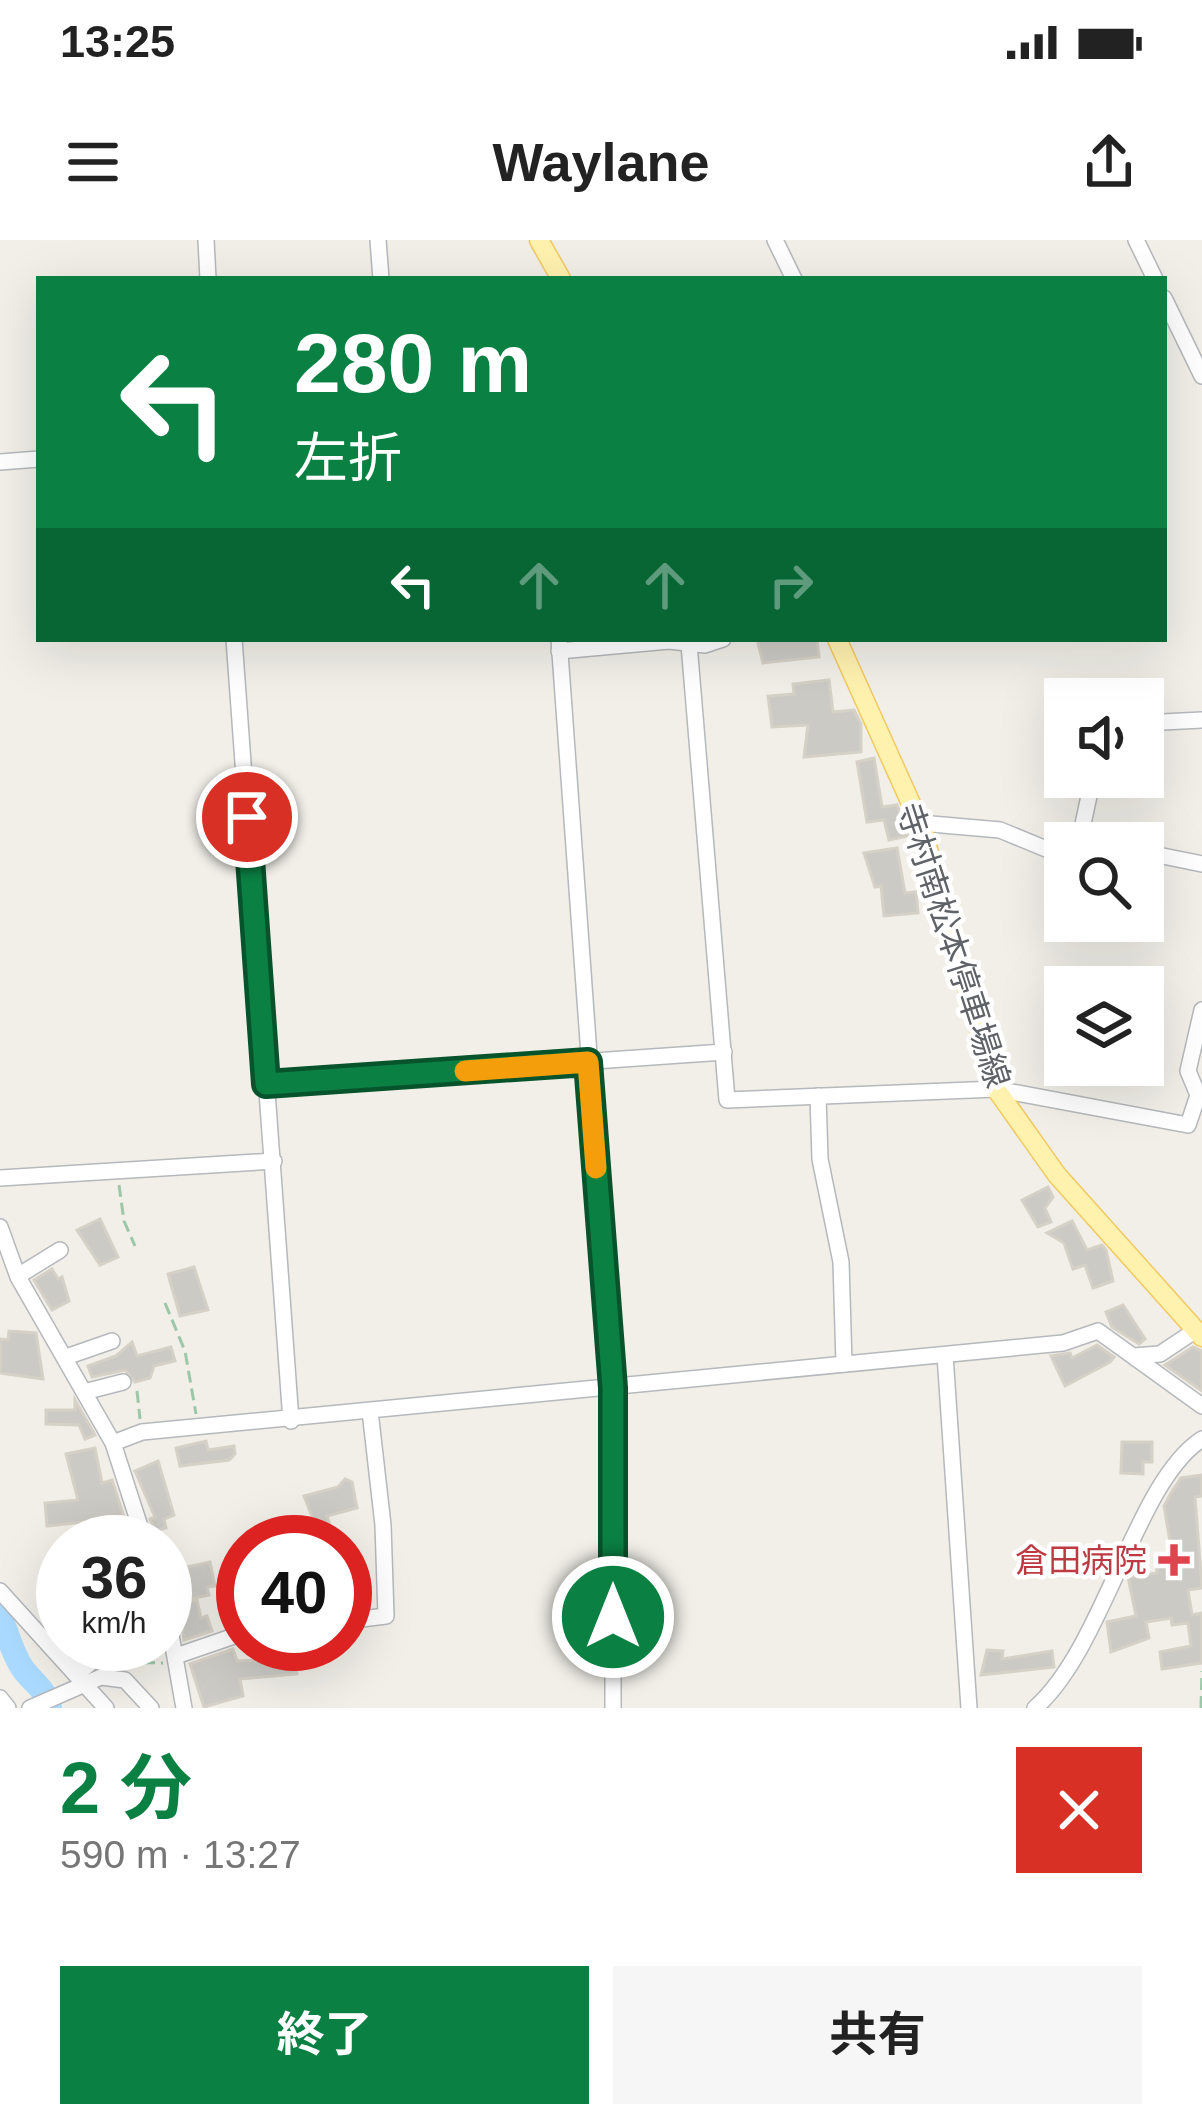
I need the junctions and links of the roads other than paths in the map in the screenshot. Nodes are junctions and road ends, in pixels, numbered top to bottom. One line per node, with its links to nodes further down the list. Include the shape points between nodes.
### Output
1 (206, 240): 6 (street)
2 (378, 240): 7 (street)
3 (539, 240): 8 (main road)
4 (775, 240): 9 (street)
5 (1136, 240): 10 (street)
6 (208, 276)
7 (381, 276)
8 (559, 276)
9 (793, 276)
10 (1154, 276)
11 (1167, 304): 12 (street)
12 (1202, 376)
13 (36, 459): 14 (street)
14 (0, 462)
15 (234, 642): 29 (street)
16 (702, 642): 18 (street)
17 (838, 642): 22 (main road, 寺村南松本停車場線)
18 (689, 644): 19 (street); 27 (street)
19 (559, 645): 28 (street)
20 (1202, 720): 21 (street)
21 (1164, 722)
22 (920, 824): 23 (street, via 1000,830); 30 (main road, 寺村南松本停車場線)
23 (1044, 848)
24 (1164, 857): 25 (street)
25 (1202, 865)
26 (1202, 1010): 30 (street, via 1188,1070 1198,1095 1188,1125)
27 (724, 1052): 28 (street); 31 (street, via 727,1100)
28 (588, 1062): 29 (street); 44 (street)
29 (266, 1084): 32 (street)
30 (996, 1089): 31 (street); 37 (main road, 寺村南松本停車場線, via 1057,1175)
31 (818, 1096): 42 (street, via 820,1159 841,1262)
32 (274, 1160): 33 (street); 48 (street)
33 (0, 1178)
34 (0, 1227): 36 (street)
35 (60, 1250): 36 (street)
36 (18, 1276): 41 (street)
37 (1198, 1326): 40 (street, via 1160,1354)
38 (112, 1341): 41 (street)
39 (945, 1355): 40 (street, via 1063,1343 1098,1331); 42 (street); 63 (street)
40 (1133, 1356): 46 (street)
41 (67, 1357): 45 (street)
42 (844, 1364): 44 (street)
43 (130, 1387): 45 (street)
44 (613, 1388): 47 (street); 62 (street)
45 (84, 1393): 50 (street)
46 (1202, 1406)
47 (370, 1412): 48 (street); 53 (street, via 386,1616)
48 (291, 1421): 50 (street, via 142,1432)
49 (1202, 1438): 64 (street, via 1172,1470 1084,1642)
50 (112, 1443): 51 (street)
51 (137, 1515)
52 (0, 1591): 55 (street)
53 (372, 1618)
54 (179, 1671): 61 (street)
55 (79, 1677): 58 (street); 59 (street); 60 (street, via 125,1680)
56 (0, 1698): 57 (street)
57 (8, 1708)
58 (30, 1708)
59 (106, 1708)
60 (151, 1708)
61 (184, 1708)
62 (613, 1708)
63 (969, 1708)
64 (1035, 1708)

